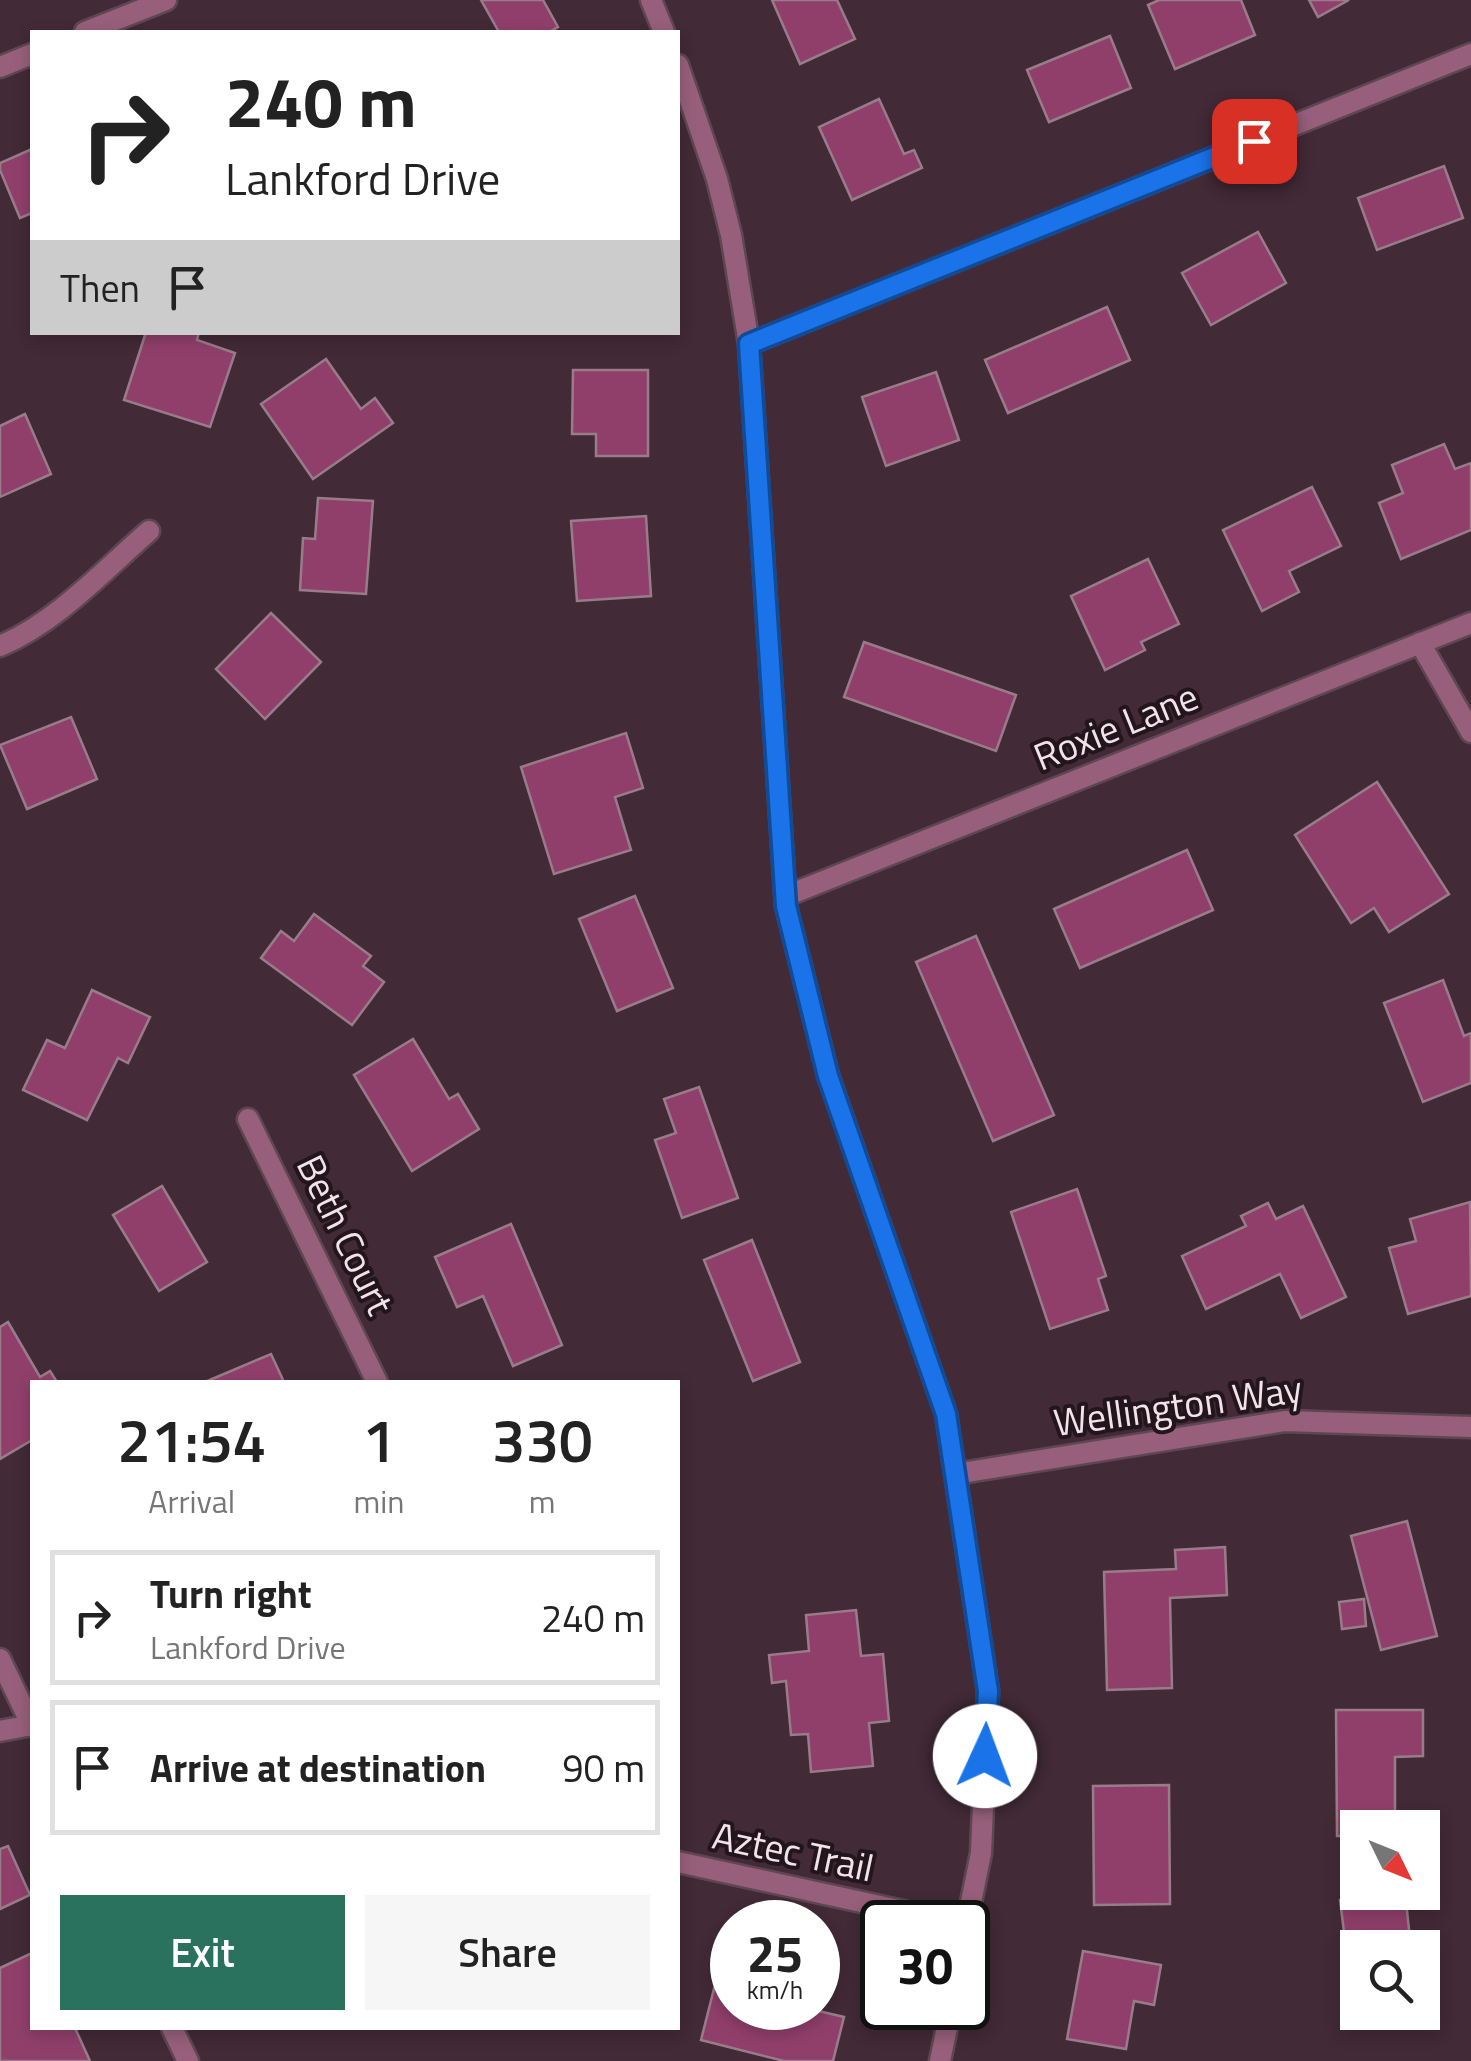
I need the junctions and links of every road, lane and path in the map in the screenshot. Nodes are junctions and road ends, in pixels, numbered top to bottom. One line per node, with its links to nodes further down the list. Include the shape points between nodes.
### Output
1 (166, 0): 3 (street)
2 (651, 0): 4 (street)
3 (90, 30)
4 (663, 30)
5 (1471, 54): 9 (street)
6 (30, 55): 7 (street)
7 (0, 67)
8 (680, 72): 9 (street, via 718,179)
9 (749, 344): 15 (street)
10 (149, 532): 13 (street, via 55,612)
11 (1471, 623): 12 (street, Roxie Lane)
12 (1420, 644): 14 (street); 15 (street, Roxie Lane)
13 (0, 646)
14 (1471, 732)
15 (786, 896): 19 (street, via 828,1076 946,1414)
16 (248, 1120): 17 (street, Beth Court)
17 (375, 1380)
18 (1471, 1427): 19 (street, Wellington Way, via 1285,1420)
19 (956, 1474): 25 (street, via 988,1691 981,1853)
20 (0, 1659): 21 (street)
21 (30, 1721)
22 (30, 1725): 23 (street)
23 (0, 1731)
24 (680, 1862): 26 (street, Aztec Trail)
25 (972, 1900)
26 (860, 1902)
27 (173, 2030): 29 (street)
28 (946, 2030): 30 (street)
29 (188, 2061)
30 (940, 2061)

